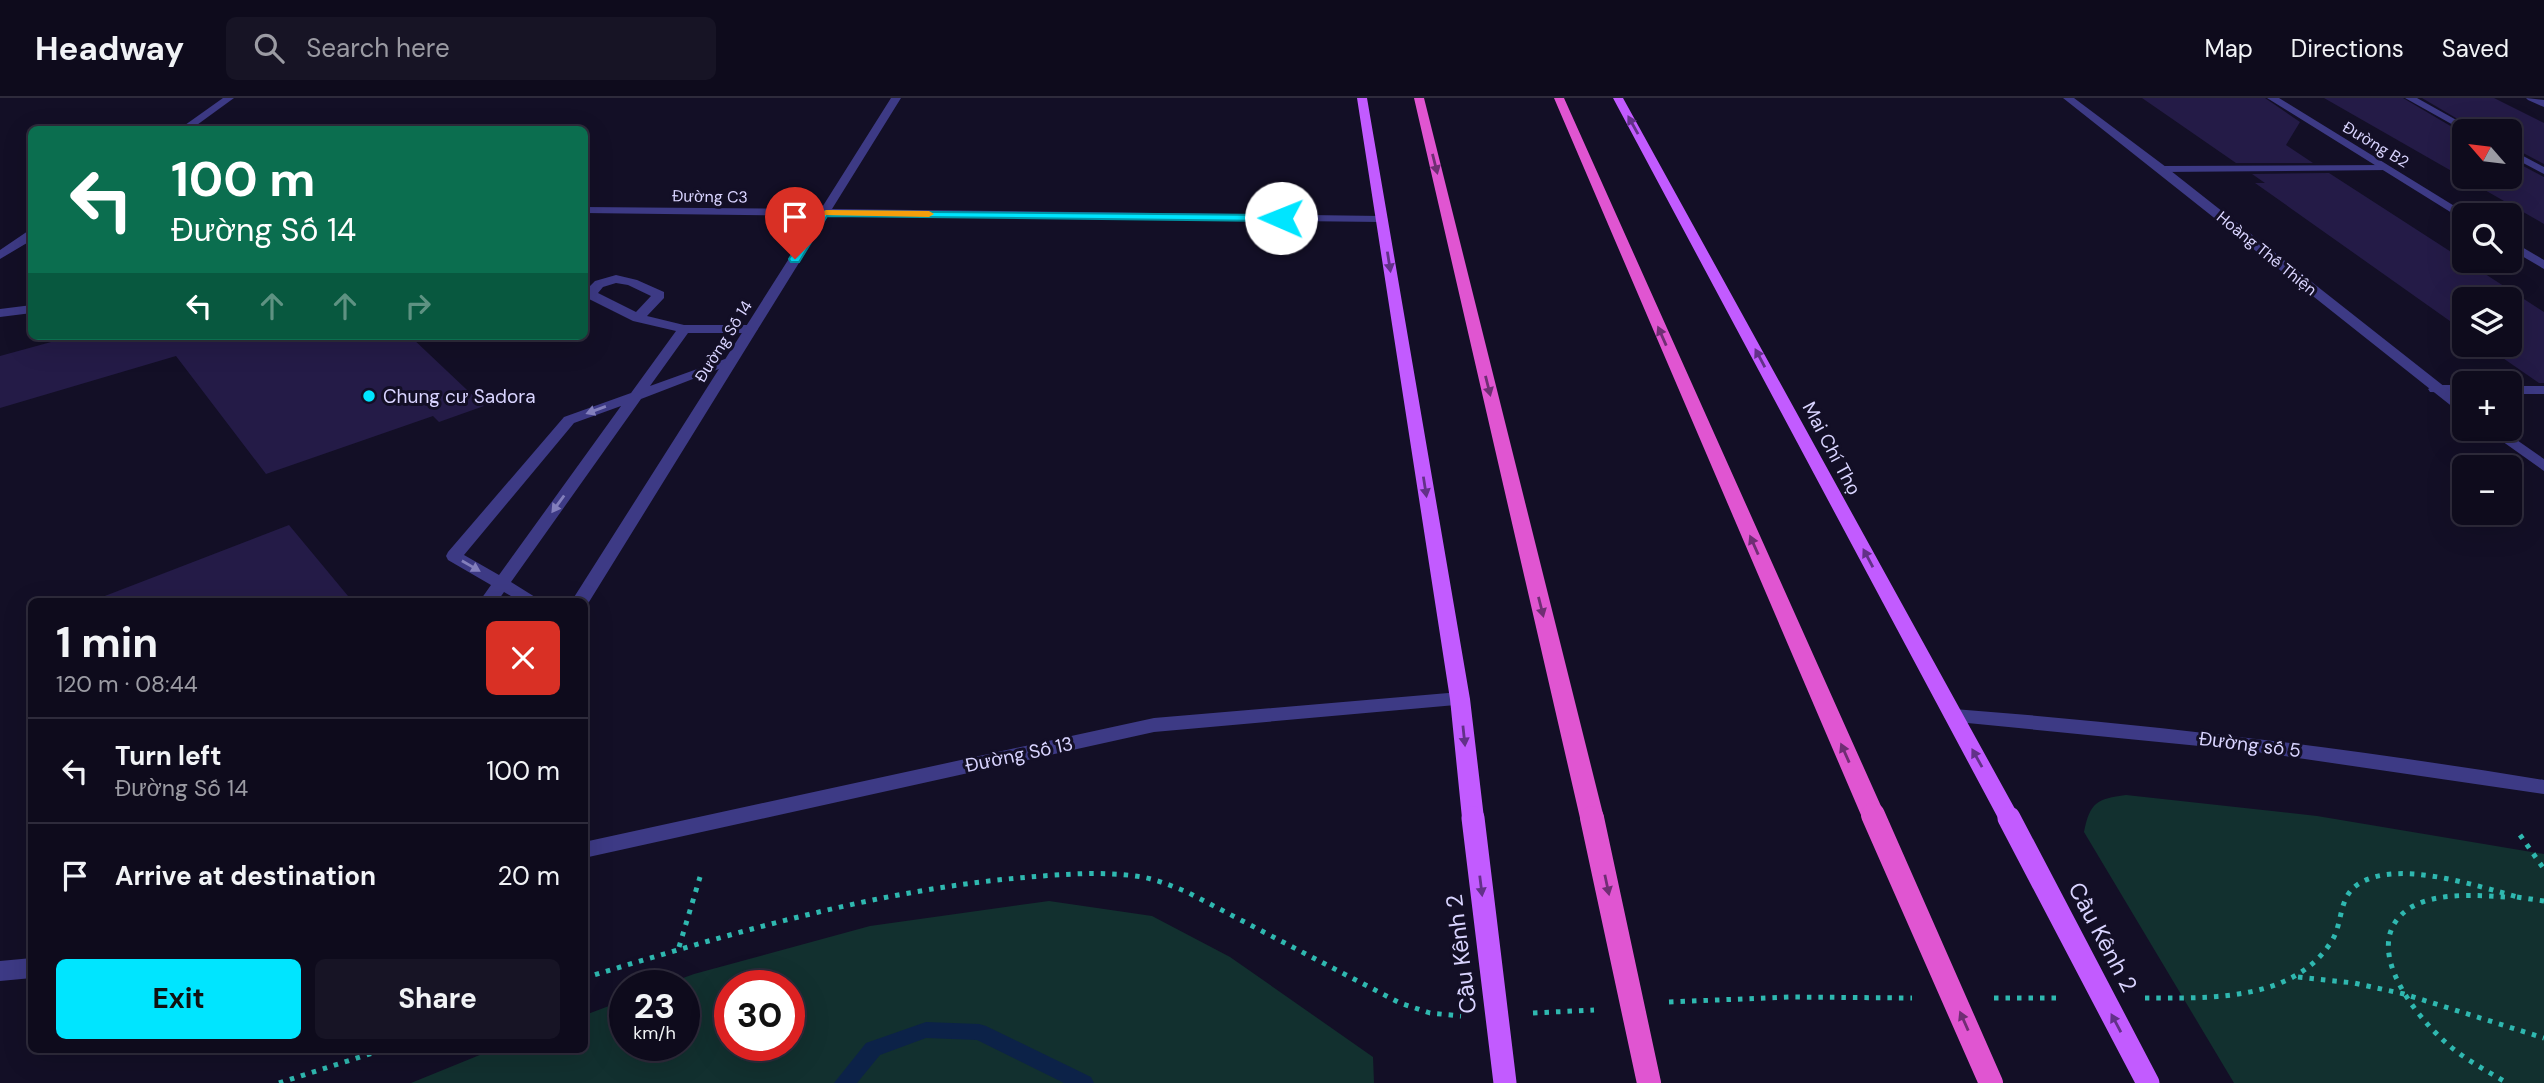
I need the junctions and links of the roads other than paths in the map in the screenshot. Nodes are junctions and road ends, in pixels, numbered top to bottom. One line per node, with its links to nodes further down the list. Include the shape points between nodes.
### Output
1 (229, 98): 13 (street)
2 (896, 98): 20 (street, Đường Số 14)
3 (1362, 98): 21 (main road)
4 (1419, 98): 52 (highway, one-way to 52, bridge, via 1592,818)
5 (1559, 98): 53 (highway, one-way to 5, bridge)
6 (1618, 98): 45 (main road, Mai Chí Thọ, one-way to 6)
7 (2068, 98): 15 (street, Hoàng Thế Thiện)
8 (2272, 98): 16 (street, Đường B2)
9 (2410, 98): 12 (street)
10 (2531, 98): 11 (street)
11 (2544, 104)
12 (2452, 121)
13 (189, 126)
14 (2522, 159): 17 (street)
15 (2162, 169): 16 (street); 32 (street, Hoàng Thế Thiện)
16 (2386, 169): 18 (street, Đường B2)
17 (2544, 171)
18 (2452, 209)
19 (588, 210): 20 (street, Đường C3)
20 (824, 213): 21 (street, Đường C3); 30 (street, Đường Số 14)
21 (1382, 219): 44 (main road, one-way to 44)
22 (28, 237): 24 (street)
23 (2522, 251): 25 (street)
24 (0, 255)
25 (2544, 265)
26 (28, 310): 27 (street)
27 (0, 313)
28 (638, 318): 29 (street)
29 (684, 329): 30 (street); 36 (street)
30 (751, 329): 31 (street, Đường Số 14)
31 (730, 362): 36 (street); 43 (street, Đường Số 14)
32 (2435, 389): 33 (street); 37 (street, Hoàng Thế Thiện)
33 (2452, 389)
34 (2522, 390): 35 (street)
35 (2544, 390)
36 (636, 396): 40 (street, one-way to 40); 40 (street, one-way to 40, via 569,420 454,556)
37 (2452, 401)
38 (2509, 441): 39 (street)
39 (2544, 466)
40 (501, 584): 41 (street); 42 (street)
41 (491, 598)
42 (527, 598)
43 (582, 598)
44 (1460, 699): 48 (street, Đường Số 13, via 1154,725); 51 (main road, Cầu Kênh 2, one-way to 51, bridge)
45 (1954, 716): 46 (street, Đường số 5, via 2219,740); 47 (main road, Mai Chí Thọ, one-way to 45)
46 (2544, 787)
47 (2009, 818): 54 (main road, Cầu Kênh 2, one-way to 47, bridge)
48 (588, 849)
49 (28, 968): 50 (street)
50 (0, 971)
51 (1505, 1083)
52 (1649, 1083)
53 (1992, 1083)
54 (2148, 1083)

